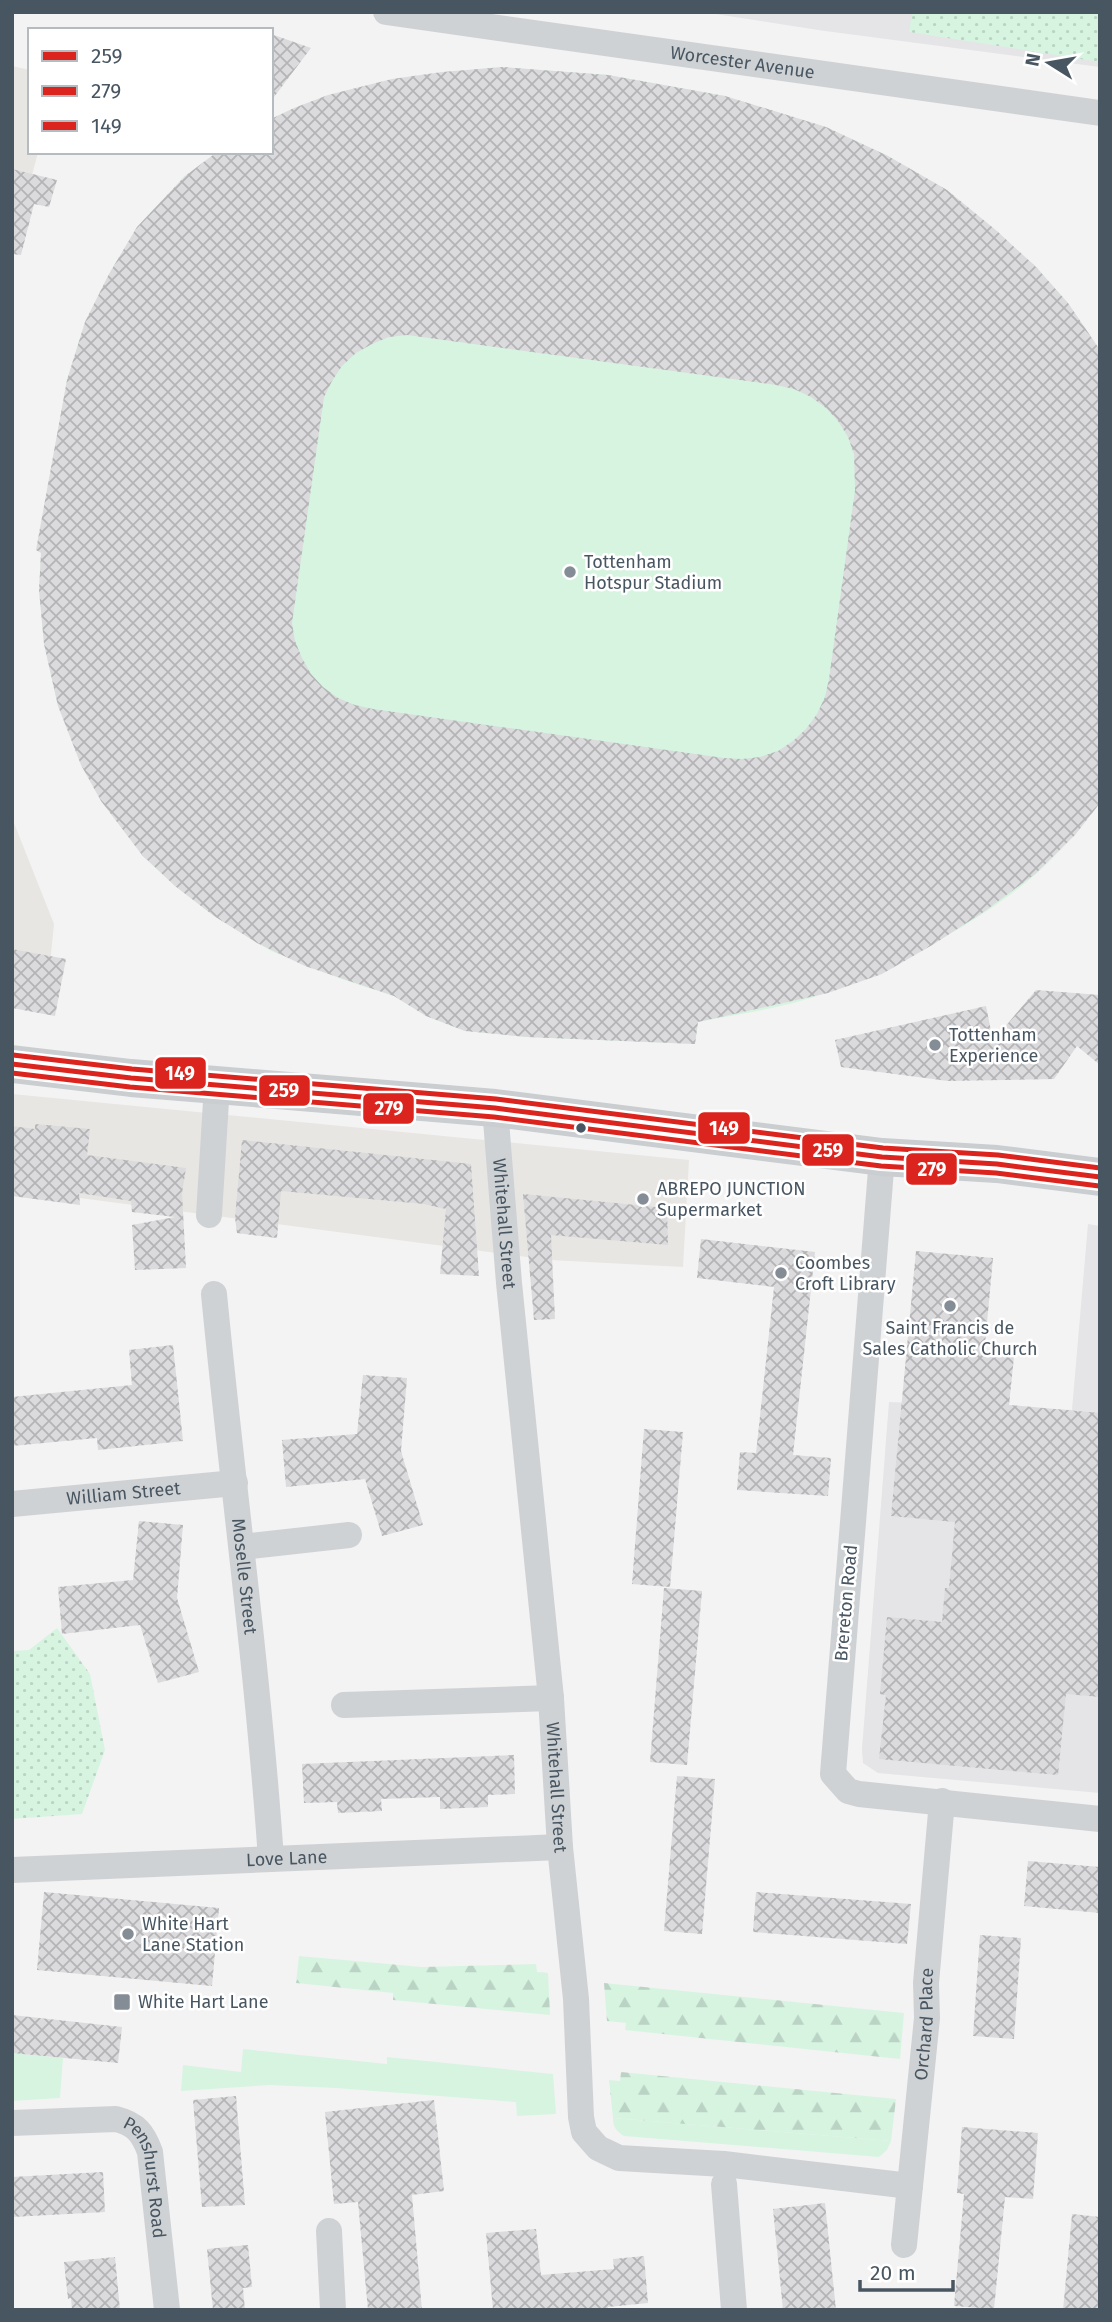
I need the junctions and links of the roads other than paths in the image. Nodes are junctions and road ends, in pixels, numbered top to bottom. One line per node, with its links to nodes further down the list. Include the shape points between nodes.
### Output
1 (386, 12): 2 (street, Worcester Avenue)
2 (1100, 113)
3 (12, 1064): 4 (main road)
4 (216, 1084): 5 (main road); 8 (street)
5 (495, 1108): 6 (main road); 14 (street, Whitehall Street)
6 (882, 1157): 7 (main road, via 997,1164); 16 (street, Brereton Road, via 833,1774 848,1791 859,1794)
7 (1100, 1177)
8 (209, 1215)
9 (214, 1294): 10 (street, Moselle Street)
10 (235, 1483): 11 (street, William Street); 13 (street, Moselle Street)
11 (12, 1504)
12 (349, 1535): 13 (street)
13 (242, 1547): 19 (street, Moselle Street)
14 (551, 1698): 15 (street); 18 (street, Whitehall Street)
15 (344, 1705)
16 (942, 1801): 17 (street, Brereton Road); 23 (street, Orchard Place)
17 (1100, 1819)
18 (560, 1847): 19 (street, Love Lane); 23 (street, Whitehall Street, via 576,1999 581,2117 584,2132 598,2148 619,2158 724,2164)
19 (271, 1859): 20 (street, Love Lane)
20 (12, 1870)
21 (12, 2123): 26 (street, Penshurst Road, via 116,2119 138,2129 150,2152)
22 (724, 2184): 28 (street)
23 (910, 2186): 25 (street, Orchard Place)
24 (329, 2231): 27 (street)
25 (904, 2245)
26 (167, 2310)
27 (333, 2310)
28 (734, 2310)

